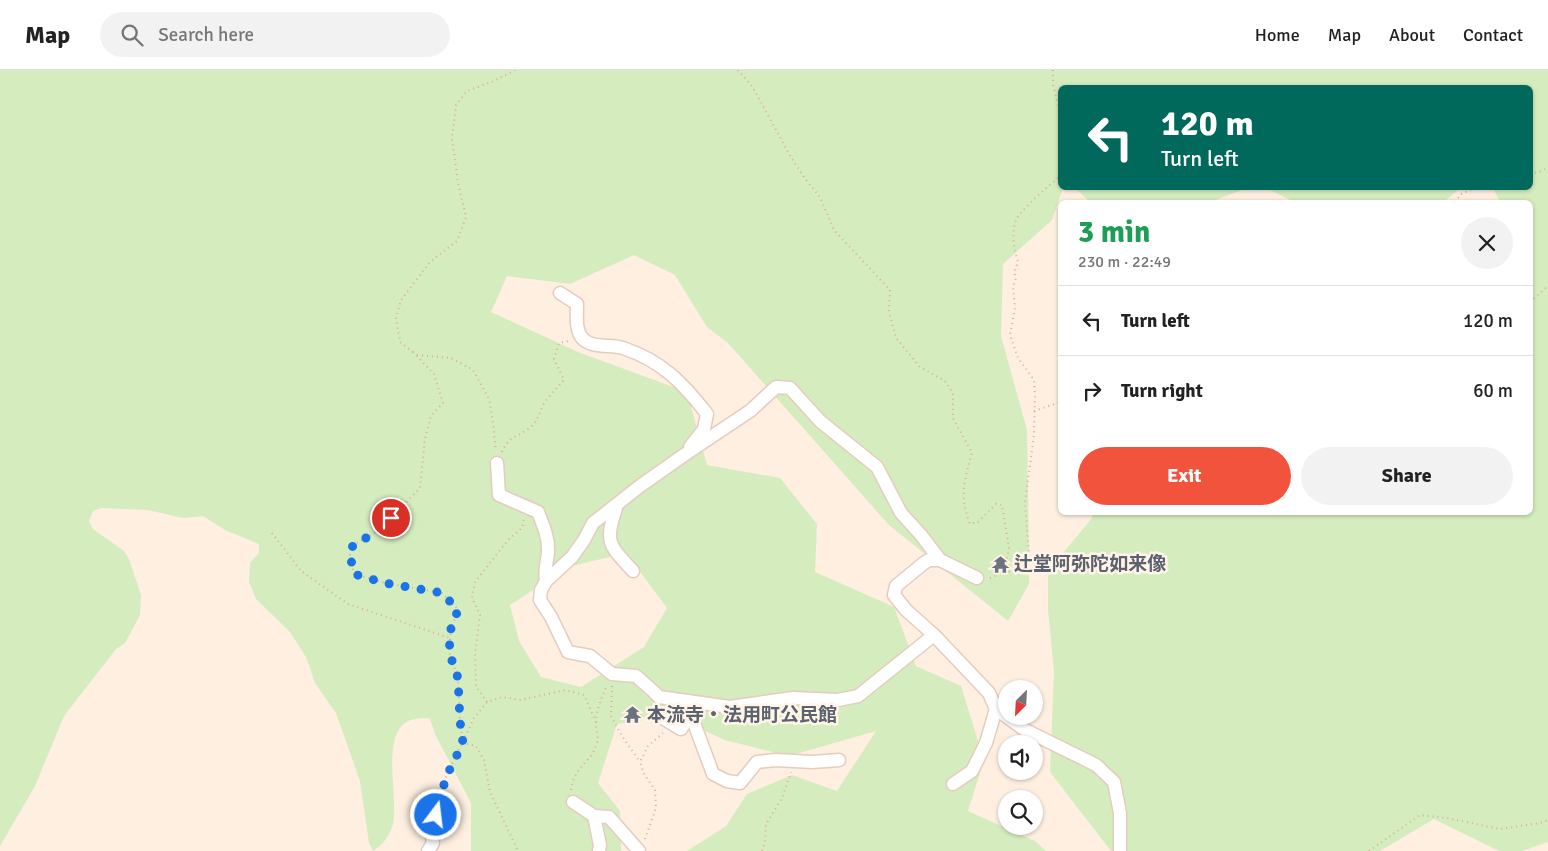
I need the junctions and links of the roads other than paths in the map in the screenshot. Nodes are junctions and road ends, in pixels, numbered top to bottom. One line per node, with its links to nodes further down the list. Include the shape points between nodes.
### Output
1 (560, 293): 2 (street, via 577,304 577,324 587,342 621,347 649,358 688,388 707,414 704,429)
2 (684, 455): 4 (street); 5 (street, via 728,428 776,387 790,388 820,422 877,467 901,513)
3 (497, 463): 8 (street, via 499,495 538,512 546,531)
4 (617, 505): 6 (street, via 609,531 612,549); 8 (street, via 593,523 572,557)
5 (940, 560): 7 (street); 9 (street, via 924,563 896,586 894,595)
6 (633, 571)
7 (977, 578)
8 (546, 581): 10 (street, via 540,590 540,600 568,652 590,656 612,674 636,676 659,698 678,699)
9 (934, 635): 10 (street, via 858,696 838,700 793,698); 11 (street, via 989,693)
10 (694, 709): 12 (street, via 681,729); 13 (street, via 713,774 726,781 740,783 757,762)
11 (996, 709): 14 (street, via 986,743 972,771); 19 (street, via 1025,730 1096,765 1114,782 1120,813)
12 (661, 717)
13 (839, 760)
14 (953, 784)
15 (440, 798): 20 (street, via 431,831 433,844)
16 (573, 802): 17 (street)
17 (594, 816): 18 (street, via 609,818); 21 (street)
18 (641, 847)
19 (1117, 850)
20 (428, 851)
21 (599, 851)

